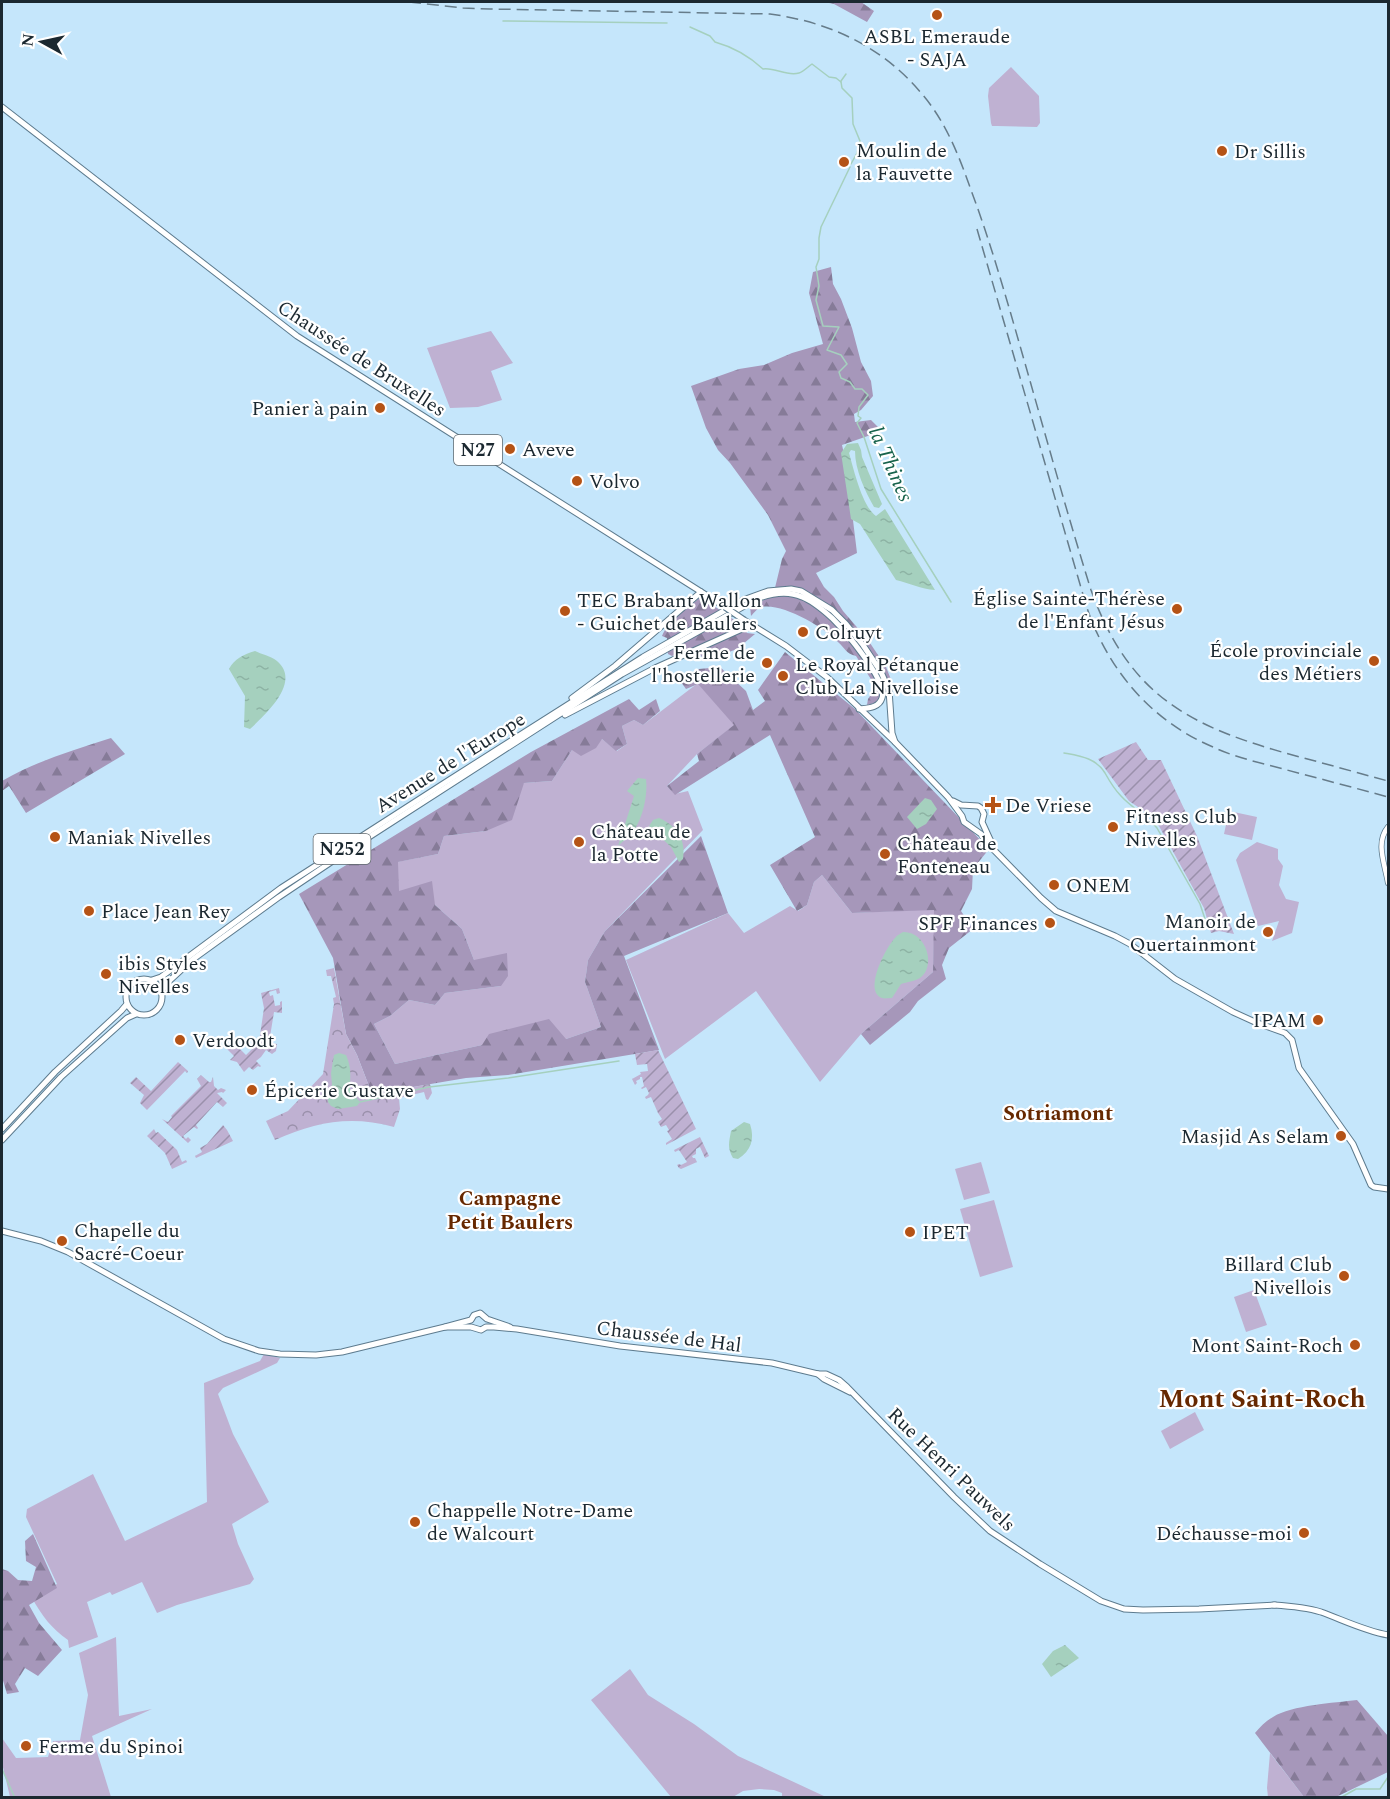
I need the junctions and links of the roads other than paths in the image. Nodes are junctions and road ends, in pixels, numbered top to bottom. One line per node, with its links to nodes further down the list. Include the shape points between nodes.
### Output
1 (2, 107): 2 (main road, Chaussée de Bruxelles / N27, via 287,330)
2 (701, 592): 4 (main road, Chaussée de Bruxelles / N27, bridge); 6 (main road, via 615,666)
3 (743, 603): 5 (main road, via 768,595 792,594 830,616 861,652 883,689 879,704); 6 (main road, Avenue de l'Europe / N252, via 643,657); 7 (main road, via 768,591 790,589 832,610 881,672 889,690); 8 (main road, Avenue de l'Europe / N252, via 622,674)
4 (751, 625): 5 (main road, N27, via 817,669); 8 (main road, via 574,710)
5 (859, 709): 7 (main road, N27)
6 (537, 724): 17 (main road, Avenue de l'Europe / N252, via 281,888)
7 (895, 742): 9 (main road, N27)
8 (502, 752): 18 (main road, Avenue de l'Europe / N252, via 279,897 192,960)
9 (948, 797): 10 (main road, N27); 11 (main road, N27)
10 (968, 806): 11 (main road); 12 (main road, N27, via 981,808)
11 (962, 816): 13 (main road, N27)
12 (982, 822): 13 (main road); 15 (main road, N27)
13 (973, 827): 15 (main road, N27)
14 (1389, 827): 16 (street, via 1381,847)
15 (994, 848): 23 (main road, N27, via 1049,907 1130,944 1175,979 1241,1016 1289,1036 1299,1068 1353,1144 1371,1185)
16 (1389, 883)
17 (152, 980): 18 (main road); 19 (main road, N252, via 140,979 129,986)
18 (162, 991): 20 (main road, N252, via 159,1009 152,1015)
19 (127, 1004): 20 (main road); 21 (main road, N252)
20 (136, 1014): 22 (main road, N252, via 61,1077)
21 (2, 1129)
22 (2, 1140)
23 (1389, 1189)
24 (2, 1231): 27 (main road, Chaussée de Hal, via 68,1252 224,1339 259,1351 301,1356 328,1354)
25 (487, 1319): 26 (main road, Chaussée de Hal, via 480,1314); 28 (main road); 30 (main road, Chaussée de Hal)
26 (471, 1320): 27 (main road, Chaussée de Hal); 29 (main road)
27 (445, 1327): 29 (main road, Chaussée de Hal)
28 (486, 1327): 29 (main road, Chaussée de Hal); 30 (main road, Chaussée de Hal)
29 (475, 1329)
30 (517, 1329): 31 (main road, Chaussée de Hal, via 620,1347 772,1363 826,1374 839,1380)
31 (864, 1405): 32 (main road, Rue Henri Pauwels, via 995,1535 1101,1601 1133,1610 1297,1606)
32 (1389, 1635)

